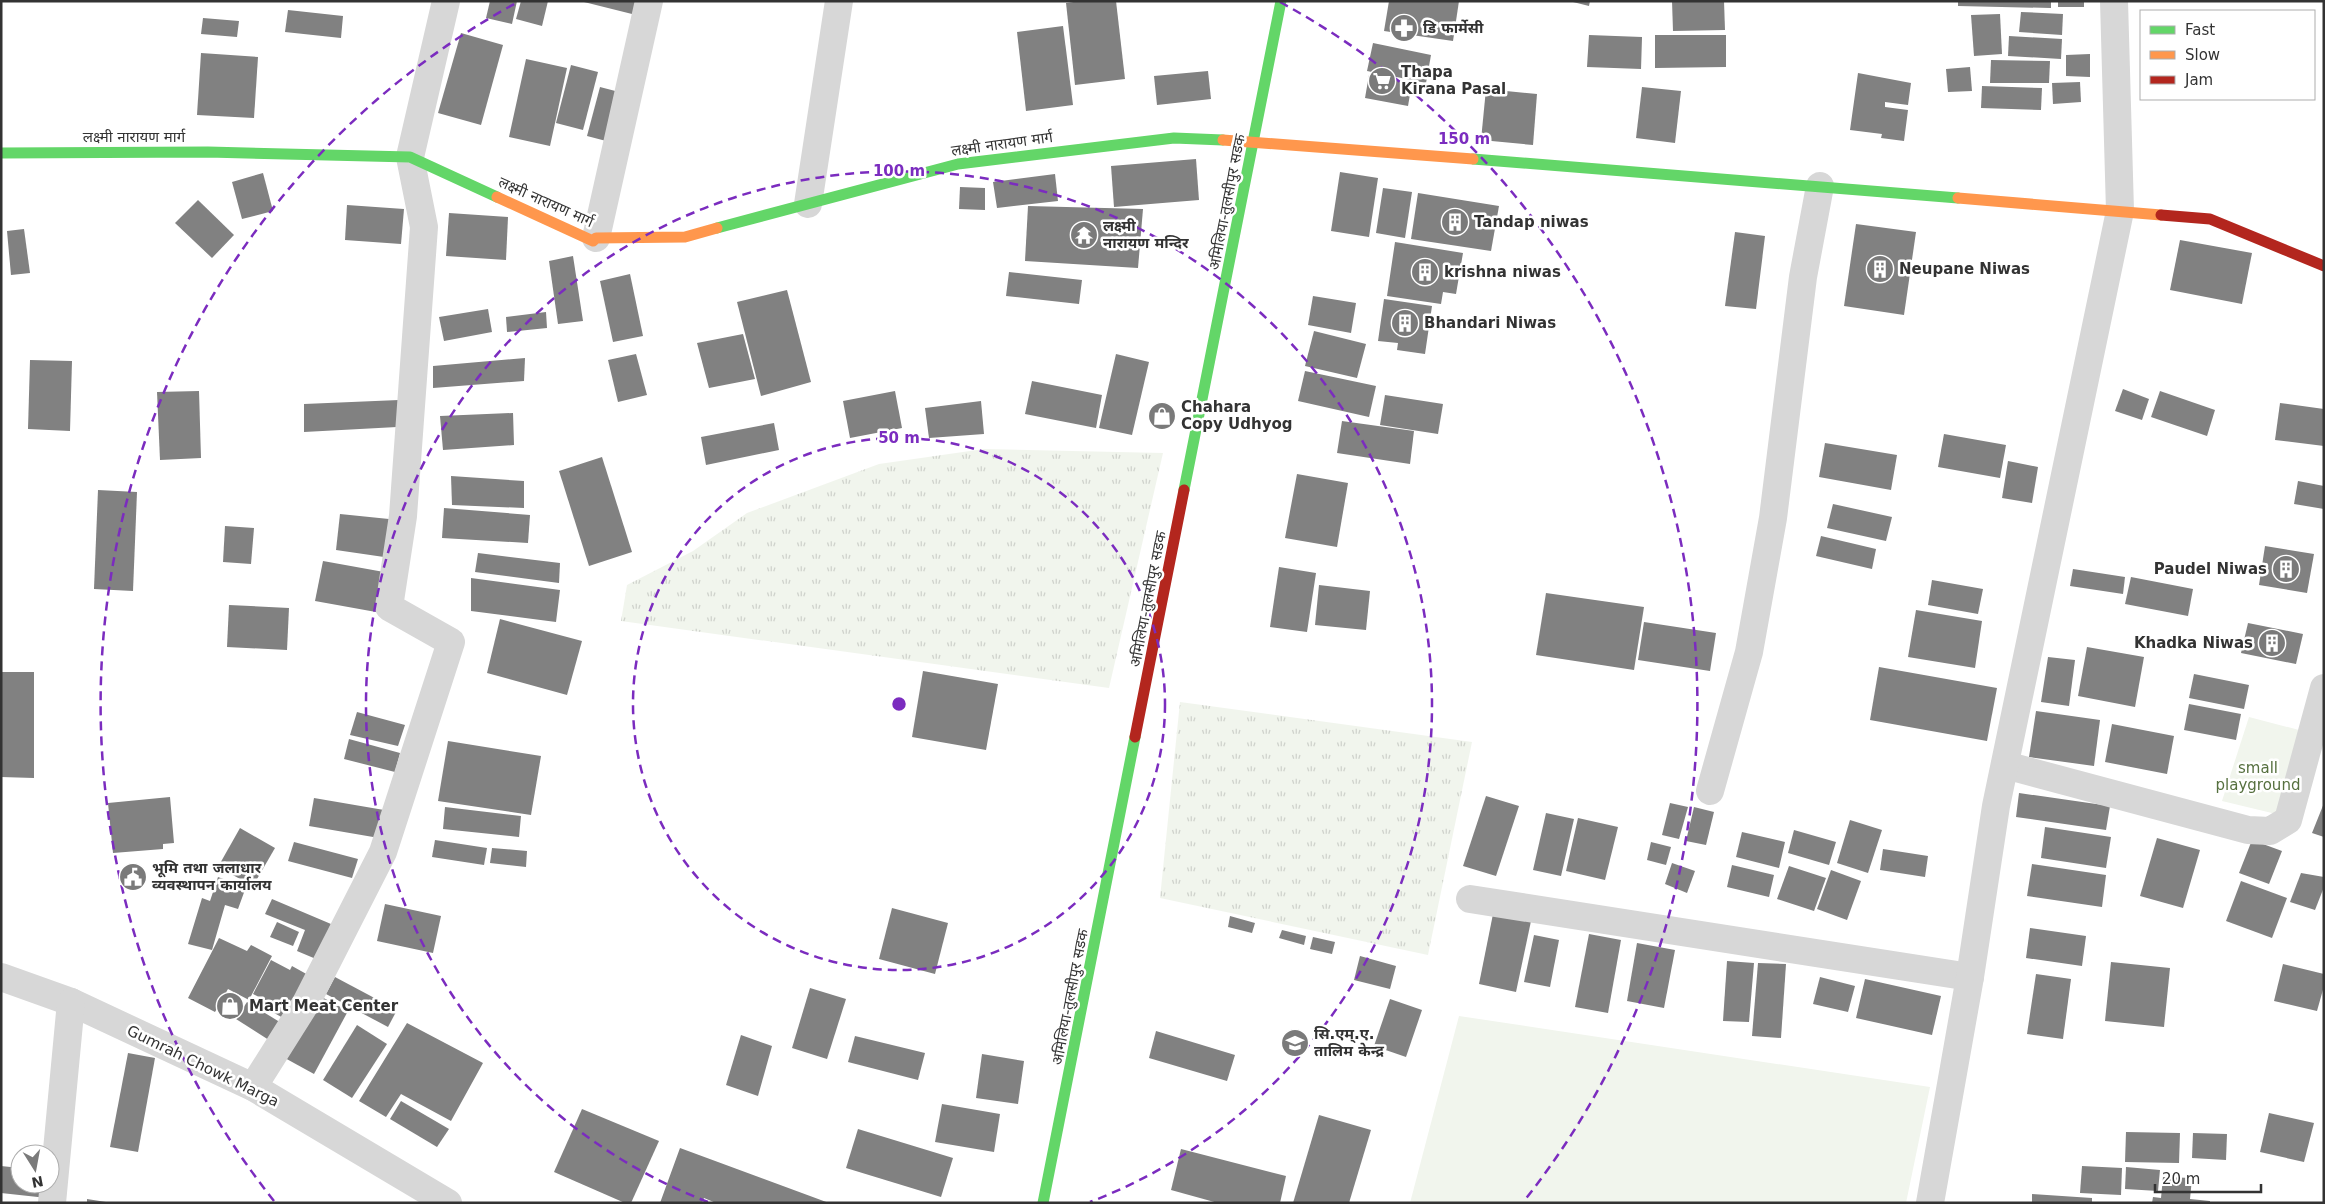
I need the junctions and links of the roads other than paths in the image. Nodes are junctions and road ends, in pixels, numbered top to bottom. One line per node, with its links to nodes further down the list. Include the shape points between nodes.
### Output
1 (446, 1): 8 (street)
2 (649, 1): 12 (street)
3 (839, 1): 10 (street)
4 (1281, 1): 6 (street, अमिलिया-तुलसीपुर सडक)
5 (2114, 1): 11 (street)
6 (1255, 141): 9 (street, लक्ष्मी नारायण मार्ग); 10 (street, लक्ष्मी नारायण मार्ग, via 1174,138 958,164); 24 (street, अमिलिया-तुलसीपुर सडक)
7 (1, 153): 8 (street, लक्ष्मी नारायण मार्ग, via 208,152)
8 (410, 156): 12 (street, लक्ष्मी नारायण मार्ग, via 593,241); 21 (street, via 424,227 404,516 389,608 451,642 383,852 306,1002)
9 (1820, 186): 11 (street, लक्ष्मी नारायण मार्ग); 16 (street, via 1803,277 1773,518 1749,652)
10 (808, 204): 12 (street, लक्ष्मी नारायण मार्ग, via 685,237)
11 (2120, 211): 13 (street, लक्ष्मी नारायण मार्ग, via 2210,219); 15 (street)
12 (596, 238)
13 (2324, 266)
14 (2324, 688): 15 (street, via 2288,820 2270,831 2248,830)
15 (2005, 765): 19 (street)
16 (1710, 792)
17 (1470, 899): 19 (street)
18 (1, 977): 20 (street, Gumrah Chowk Marga)
19 (1970, 977): 25 (street)
20 (71, 1002): 21 (street, Gumrah Chowk Marga); 22 (street)
21 (253, 1087): 23 (street, Gumrah Chowk Marga)
22 (52, 1203)
23 (448, 1203)
24 (1043, 1203)
25 (1930, 1203)

